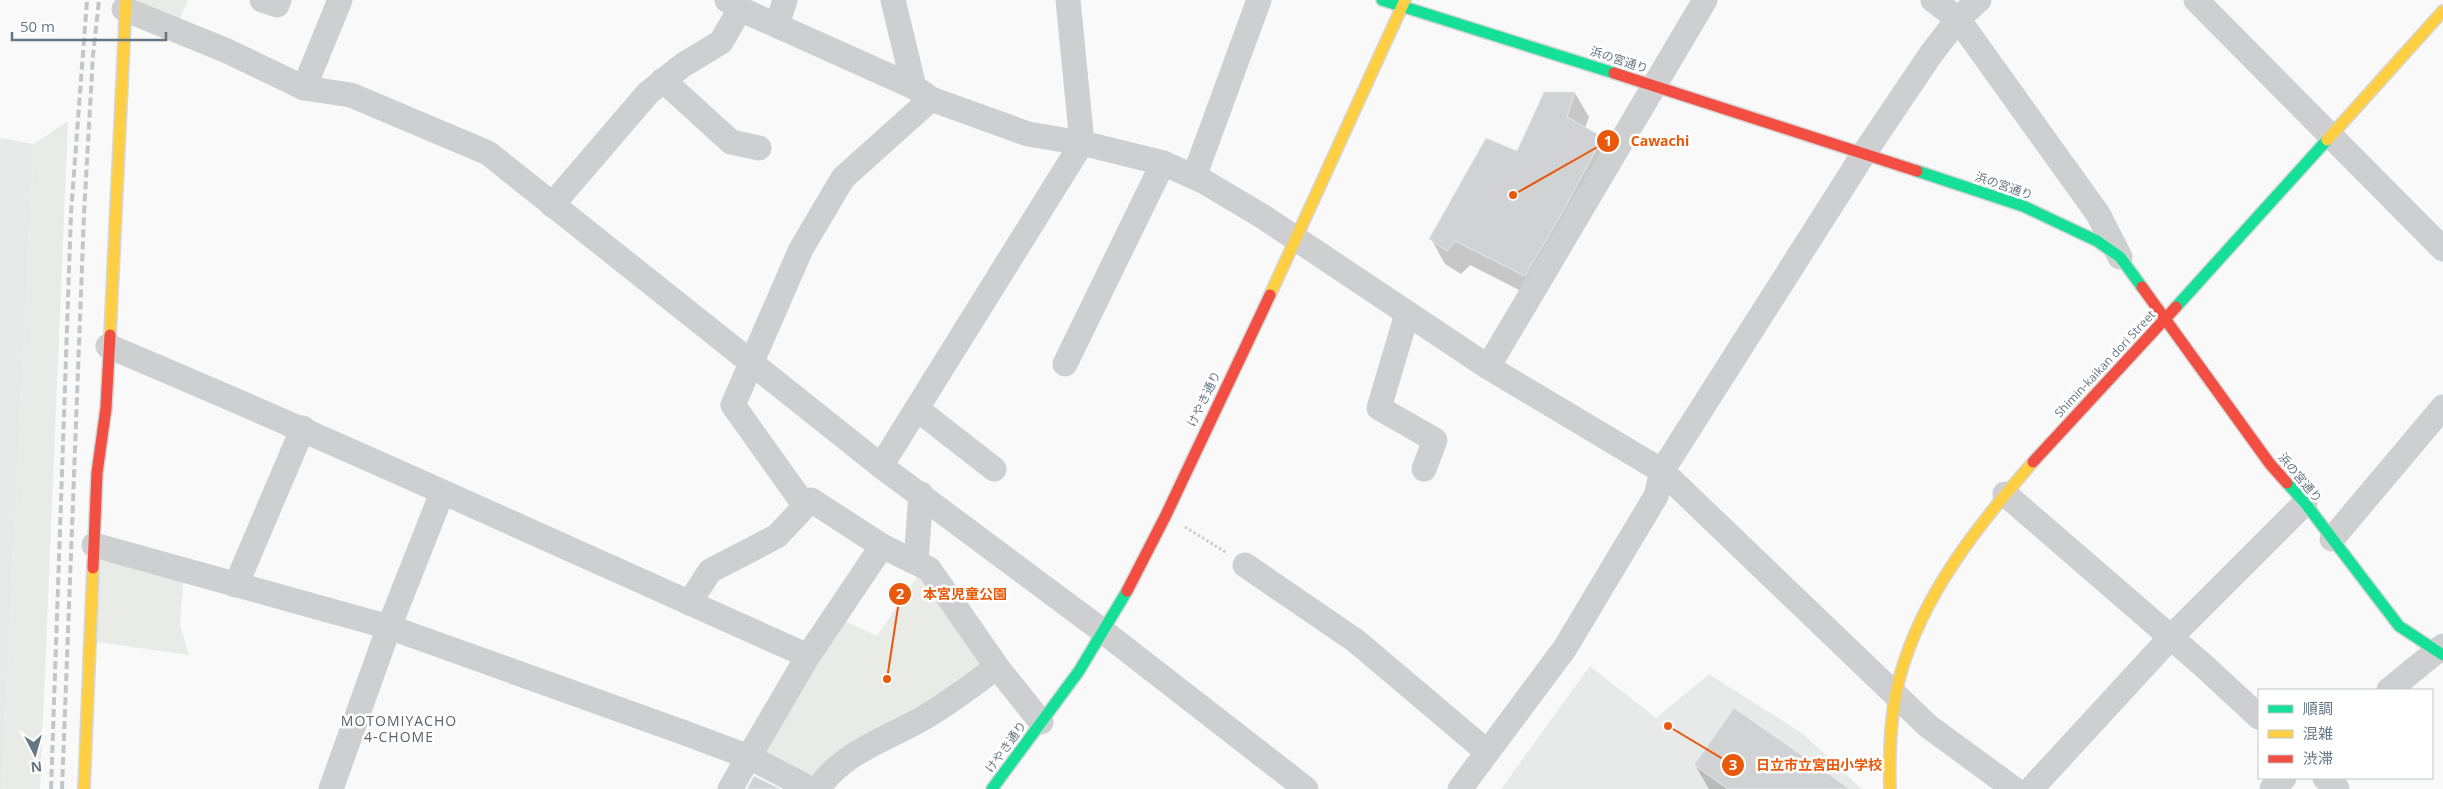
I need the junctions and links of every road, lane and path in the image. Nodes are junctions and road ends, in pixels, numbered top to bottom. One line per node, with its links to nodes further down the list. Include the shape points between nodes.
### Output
1 (262, 0): 2 (street, via 277,6)
2 (279, 0)
3 (340, 0): 21 (street)
4 (785, 0): 18 (street)
5 (893, 0): 22 (street)
6 (1068, 0): 24 (street)
7 (1260, 0): 28 (street)
8 (1382, 0): 13 (street, 浜の宮通り)
9 (1705, 0): 20 (street)
10 (1933, 0): 17 (street)
11 (1979, 0): 17 (street)
12 (2196, 0): 23 (street)
13 (1404, 3): 20 (street, 浜の宮通り); 30 (street, けやき通り)
14 (125, 4): 21 (street); 35 (street)
15 (734, 4): 18 (street); 19 (street, via 721,42)
16 (2443, 10): 23 (street, Shimin-kaikan dori Street)
17 (1958, 19): 26 (street); 32 (street, via 2098,214)
18 (777, 25): 22 (street)
19 (663, 80): 25 (street, via 731,142); 29 (street, via 648,93)
20 (1653, 85): 26 (street, 浜の宮通り); 38 (street)
21 (304, 88): 29 (street, via 351,95 488,153)
22 (922, 93): 24 (street, via 1028,134); 36 (street, via 844,178 801,249)
23 (2330, 135): 31 (street); 34 (street, Shimin-kaikan dori Street)
24 (1082, 143): 27 (street); 40 (street)
25 (759, 148)
26 (1863, 155): 32 (street, 浜の宮通り, via 2023,206 2097,241); 45 (street)
27 (1163, 163): 28 (street); 37 (street)
28 (1194, 177): 30 (street)
29 (552, 205): 36 (street)
30 (1296, 239): 33 (street); 51 (street, けやき通り)
31 (2443, 249)
32 (2120, 257): 34 (street, 浜の宮通り)
33 (1407, 314): 38 (street); 44 (street, via 1379,408 1435,440)
34 (2165, 319): 48 (street, Shimin-kaikan dori Street); 49 (street, 浜の宮通り, via 2270,464)
35 (108, 346): 41 (street); 53 (street)
36 (751, 363): 42 (street); 50 (street, via 733,405)
37 (1065, 364)
38 (1488, 366): 45 (street)
39 (2443, 406): 52 (street)
40 (917, 409): 42 (street); 43 (street)
41 (303, 428): 46 (street); 57 (street)
42 (881, 466): 47 (street)
43 (994, 469)
44 (1424, 469)
45 (1662, 471): 66 (street); 69 (street, via 1656,496 1566,648)
46 (442, 493): 58 (street); 59 (street)
47 (921, 494): 55 (street); 60 (street)
48 (2005, 494): 61 (street); 66 (street, Shimin-kaikan dori Street, via 1967,543 1935,596 1913,639)
49 (2305, 503): 52 (street, 浜の宮通り); 61 (street)
50 (805, 506): 54 (street, via 811,500); 58 (street, via 778,536 710,571)
51 (1166, 515): 56 (path); 60 (street, けやき通り)
52 (2332, 539): 62 (street, 浜の宮通り, via 2399,626)
53 (94, 545): 57 (street); 73 (street)
54 (882, 546): 55 (street); 63 (street)
55 (916, 561): 64 (street, via 930,569)
56 (1245, 565): 69 (street, via 1356,641)
57 (236, 586): 59 (street)
58 (689, 603): 63 (street)
59 (389, 627): 70 (street); 74 (street)
60 (1104, 632): 68 (street, けやき通り); 79 (street)
61 (2171, 637): 67 (street); 83 (street)
62 (2441, 650): 65 (street)
63 (808, 656): 70 (street)
64 (997, 667): 68 (street); 77 (street, via 949,703 839,763)
65 (2390, 689)
66 (1894, 693): 81 (street, Shimin-kaikan dori Street); 82 (street, via 1928,726)
67 (2258, 716)
68 (1042, 722): 78 (street, けやき通り)
69 (1486, 751): 80 (street)
70 (749, 757): 75 (street); 76 (street)
71 (2283, 779): 84 (street)
72 (2325, 779): 85 (street)
73 (84, 789)
74 (331, 789)
75 (730, 789)
76 (811, 789)
77 (818, 789)
78 (992, 789)
79 (1306, 789)
80 (1460, 789)
81 (1890, 789)
82 (2014, 789)
83 (2031, 789)
84 (2272, 789)
85 (2337, 789)

